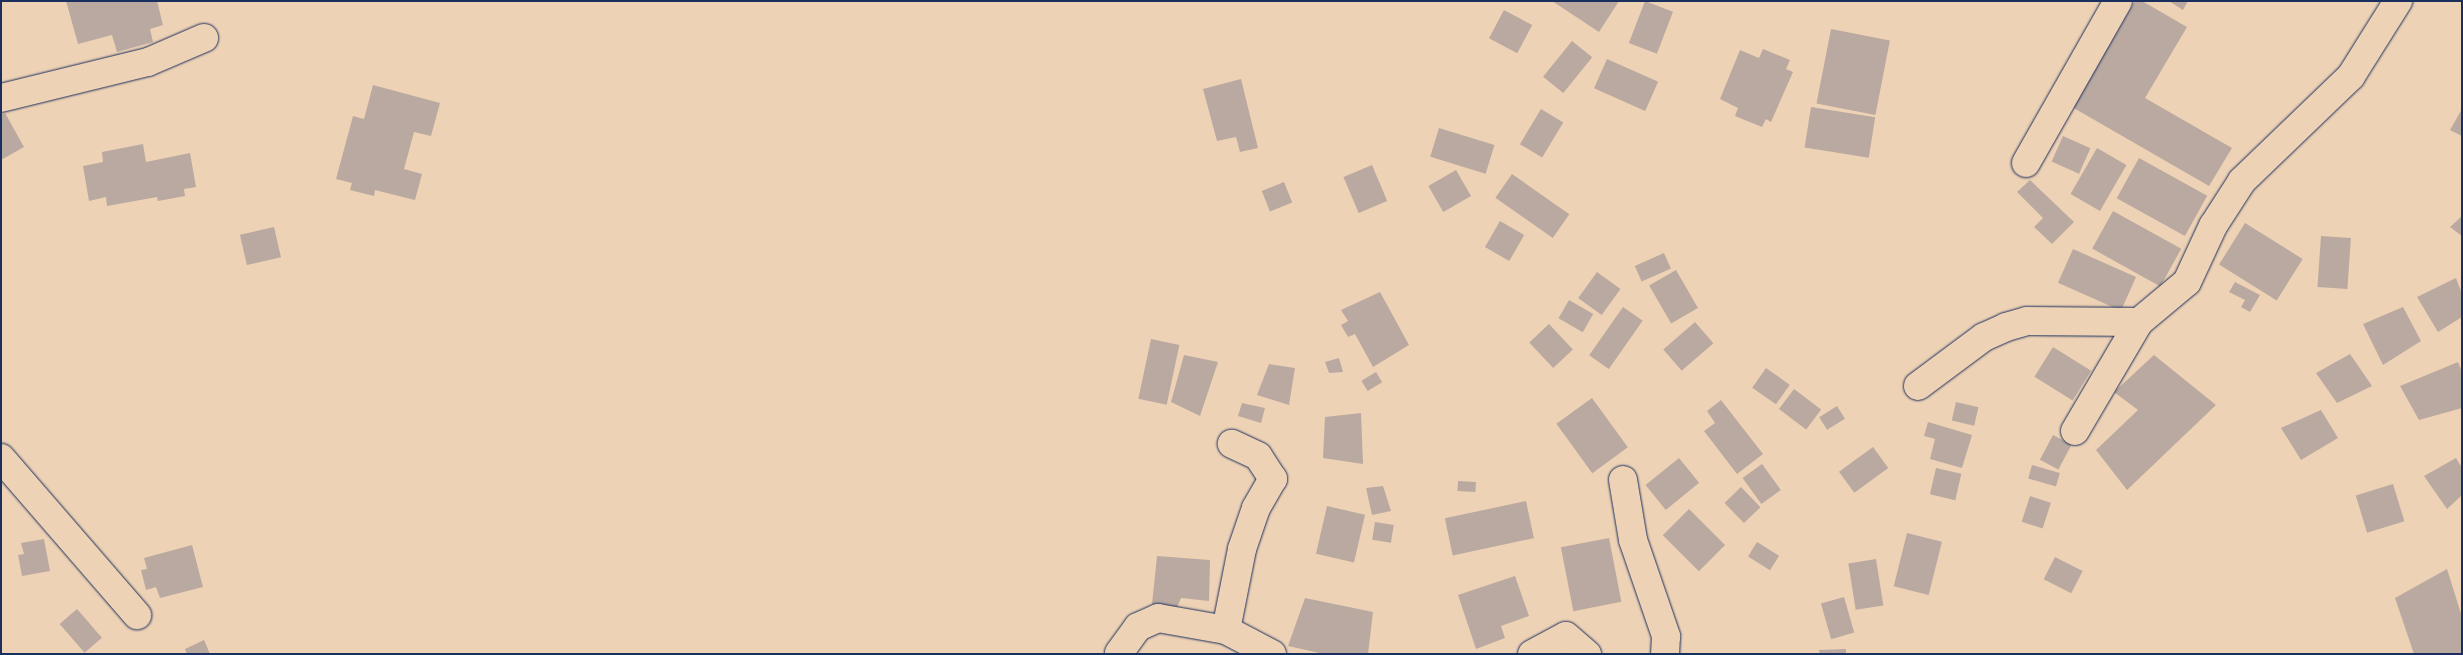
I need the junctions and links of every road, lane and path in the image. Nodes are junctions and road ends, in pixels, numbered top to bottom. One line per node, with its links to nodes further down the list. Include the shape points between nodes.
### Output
1 (2118, 1): 5 (street)
2 (2398, 1): 6 (street, via 2351,76 2242,181 2213,226 2187,282)
3 (204, 38): 4 (street, via 148,62)
4 (1, 98)
5 (2026, 163)
6 (2139, 322): 7 (street, via 2027,321 2006,327 1984,337); 8 (street)
7 (1918, 386)
8 (2075, 431)
9 (1232, 444): 13 (street, via 1258,456 1274,479 1256,508 1242,549)
10 (1, 458): 12 (street)
11 (1623, 480): 18 (street, via 1633,540 1666,636)
12 (137, 615)
13 (1226, 630): 14 (street, via 1158,618 1138,627); 15 (street)
14 (1119, 653)
15 (1272, 654)
16 (1532, 654): 17 (street, via 1566,636)
17 (1587, 654)
18 (1665, 654)

